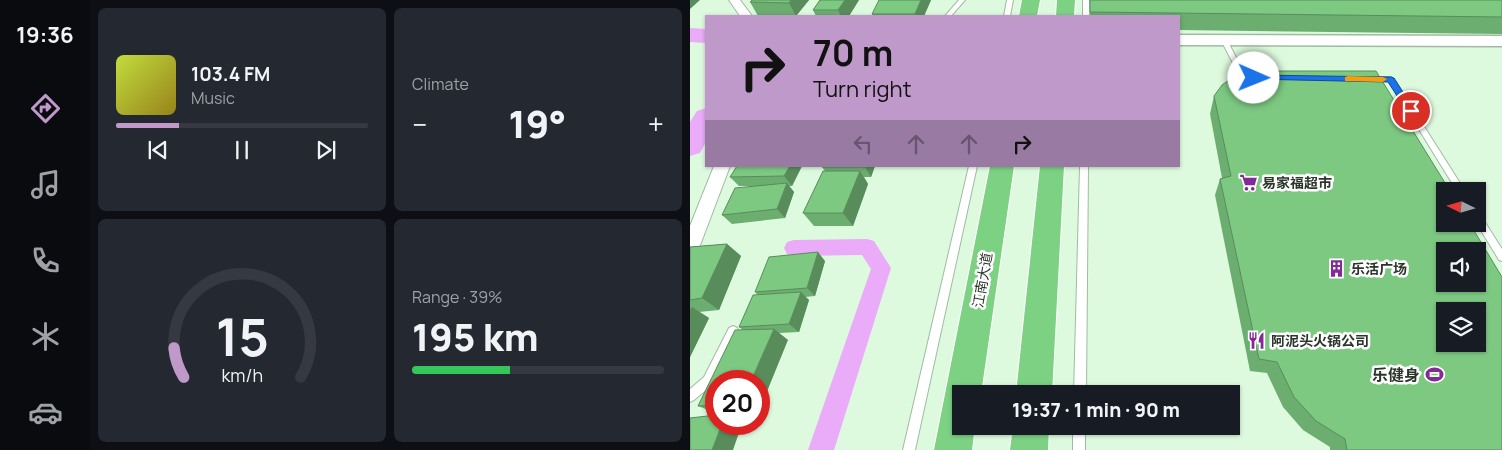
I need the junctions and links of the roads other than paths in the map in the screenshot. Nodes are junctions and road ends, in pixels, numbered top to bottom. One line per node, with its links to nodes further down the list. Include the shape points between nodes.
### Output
1 (734, 0): 7 (street)
2 (962, 0): 8 (lane)
3 (1010, 0): 9 (lane)
4 (1031, 0): 10 (highway)
5 (1066, 0): 11 (highway)
6 (1086, 0): 12 (lane)
7 (745, 15)
8 (949, 15)
9 (1007, 15)
10 (1028, 15)
11 (1065, 15)
12 (1086, 15)
13 (1180, 40): 14 (street)
14 (1224, 40): 15 (street); 16 (lane, via 1238,68 1254,78)
15 (1502, 41)
16 (1263, 78)
17 (1362, 79): 23 (lane, via 1391,79)
18 (722, 167): 25 (street)
19 (973, 167): 35 (lane)
20 (1002, 167): 28 (highway, 江南大道)
21 (1052, 167): 29 (highway)
22 (1084, 167): 30 (lane)
23 (1455, 182)
24 (1486, 231): 26 (lane)
25 (690, 248)
26 (1502, 257)
27 (733, 331): 31 (lane, via 708,381)
28 (965, 385)
29 (1035, 385)
30 (1080, 385)
31 (690, 396)
32 (956, 435): 36 (highway)
33 (1030, 435): 37 (highway)
34 (1079, 435): 38 (lane)
35 (909, 450)
36 (953, 450)
37 (1029, 450)
38 (1079, 450)

